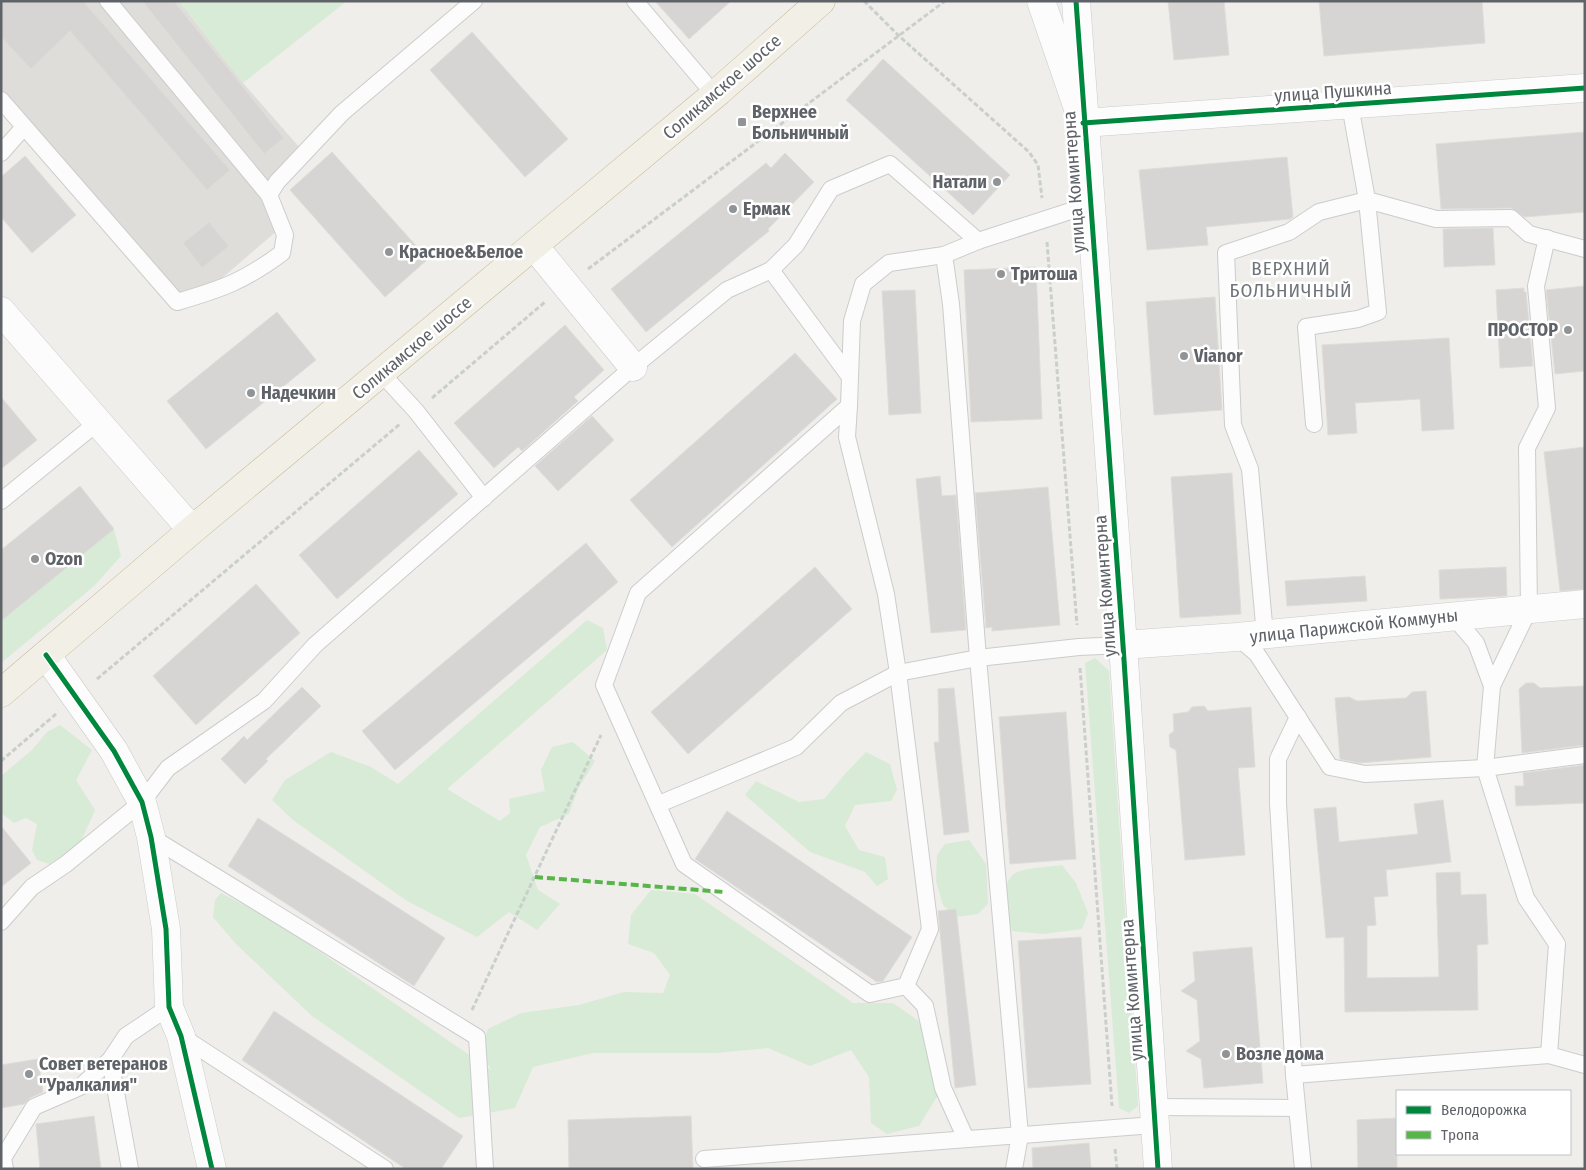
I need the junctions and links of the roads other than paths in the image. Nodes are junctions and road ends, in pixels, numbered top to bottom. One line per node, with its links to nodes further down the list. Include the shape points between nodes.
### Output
1 (108, 1): 14 (lane)
2 (474, 1): 14 (lane, via 342,113 277,182)
3 (635, 1): 8 (lane)
4 (1041, 1): 11 (street, улица Коминтерна)
5 (1076, 1): 11 (street, улица Коминтерна)
6 (810, 5): 8 (highway, Соликамское шоссе)
7 (1585, 88): 10 (street, улица Пушкина)
8 (714, 94): 19 (highway, Соликамское шоссе)
9 (1, 100): 12 (lane)
10 (1350, 105): 11 (street, улица Пушкина); 15 (lane)
11 (1083, 123): 16 (street, улица Коминтерна)
12 (24, 127): 13 (lane); 14 (lane, via 177,302 253,275 282,253 285,234)
13 (1, 154)
14 (269, 195)
15 (1367, 200): 17 (lane, via 1436,219 1510,218 1529,234); 29 (lane, via 1378,312 1358,319 1306,327); 36 (lane, via 1319,212 1289,232 1226,253 1233,425 1250,469)
16 (1089, 205): 18 (lane); 38 (street, улица Коминтерна)
17 (1547, 238): 20 (lane); 34 (lane, via 1536,286 1547,408 1527,448)
18 (978, 241): 21 (lane); 22 (lane, via 890,164 831,189 796,246)
19 (534, 246): 24 (street); 25 (highway, Соликамское шоссе)
20 (1585, 249)
21 (944, 255): 26 (lane, via 888,263 863,284 852,320); 40 (lane, via 951,304)
22 (771, 270): 24 (lane, via 726,290); 26 (lane)
23 (1, 311): 28 (street)
24 (633, 367): 30 (lane)
25 (381, 373): 30 (lane, via 416,411); 32 (highway, Соликамское шоссе)
26 (850, 377): 27 (lane)
27 (848, 406): 41 (lane, via 847,437 886,594); 48 (lane, via 638,593 604,685)
28 (98, 422): 31 (lane); 32 (street)
29 (1314, 424)
30 (484, 498): 47 (lane, via 315,645 264,701 168,768)
31 (1, 501)
32 (192, 530): 39 (highway, Соликамское шоссе)
33 (1585, 604): 34 (street, улица Парижской Коммуны)
34 (1529, 610): 35 (street, улица Парижской Коммуны); 42 (lane)
35 (1453, 616): 36 (street, улица Парижской Коммуны); 42 (lane, via 1476,643)
36 (1265, 635): 37 (street, улица Парижской Коммуны)
37 (1237, 637): 38 (street, улица Парижской Коммуны); 44 (lane, via 1257,654)
38 (1123, 645): 40 (lane); 59 (street, улица Коминтерна)
39 (46, 655): 43 (highway, Соликамское шоссе); 47 (street, via 114,751)
40 (978, 658): 41 (lane); 60 (lane)
41 (898, 673): 48 (lane, via 841,703 796,747); 51 (lane, via 930,929)
42 (1492, 686): 46 (lane)
43 (1, 693)
44 (1298, 717): 46 (lane, via 1330,767 1365,774); 57 (lane, via 1278,759)
45 (1585, 755): 46 (lane)
46 (1485, 768): 54 (lane, via 1526,898 1557,944)
47 (142, 802): 49 (street); 50 (lane, via 66,864 32,887)
48 (659, 804): 51 (lane, via 684,864 870,994)
49 (151, 836): 52 (street, via 166,929); 67 (lane, via 477,1037)
50 (1, 922)
51 (906, 986): 61 (lane, via 925,1006 943,1088)
52 (169, 1007): 53 (street); 55 (lane, via 126,1036)
53 (181, 1036): 65 (street); 66 (lane)
54 (1549, 1055): 56 (lane); 57 (lane)
55 (110, 1060): 63 (lane, via 80,1087 34,1107); 64 (lane)
56 (1585, 1065)
57 (1294, 1075): 58 (lane)
58 (1298, 1108): 59 (lane); 70 (lane)
59 (1154, 1116): 60 (lane, via 1114,1130); 69 (street, улица Коминтерна)
60 (1020, 1135): 61 (lane); 68 (lane)
61 (966, 1139): 62 (lane)
62 (704, 1158)
63 (3, 1161)
64 (130, 1169)
65 (212, 1169)
66 (385, 1169)
67 (485, 1169)
68 (1014, 1169)
69 (1158, 1169)
70 (1303, 1169)

